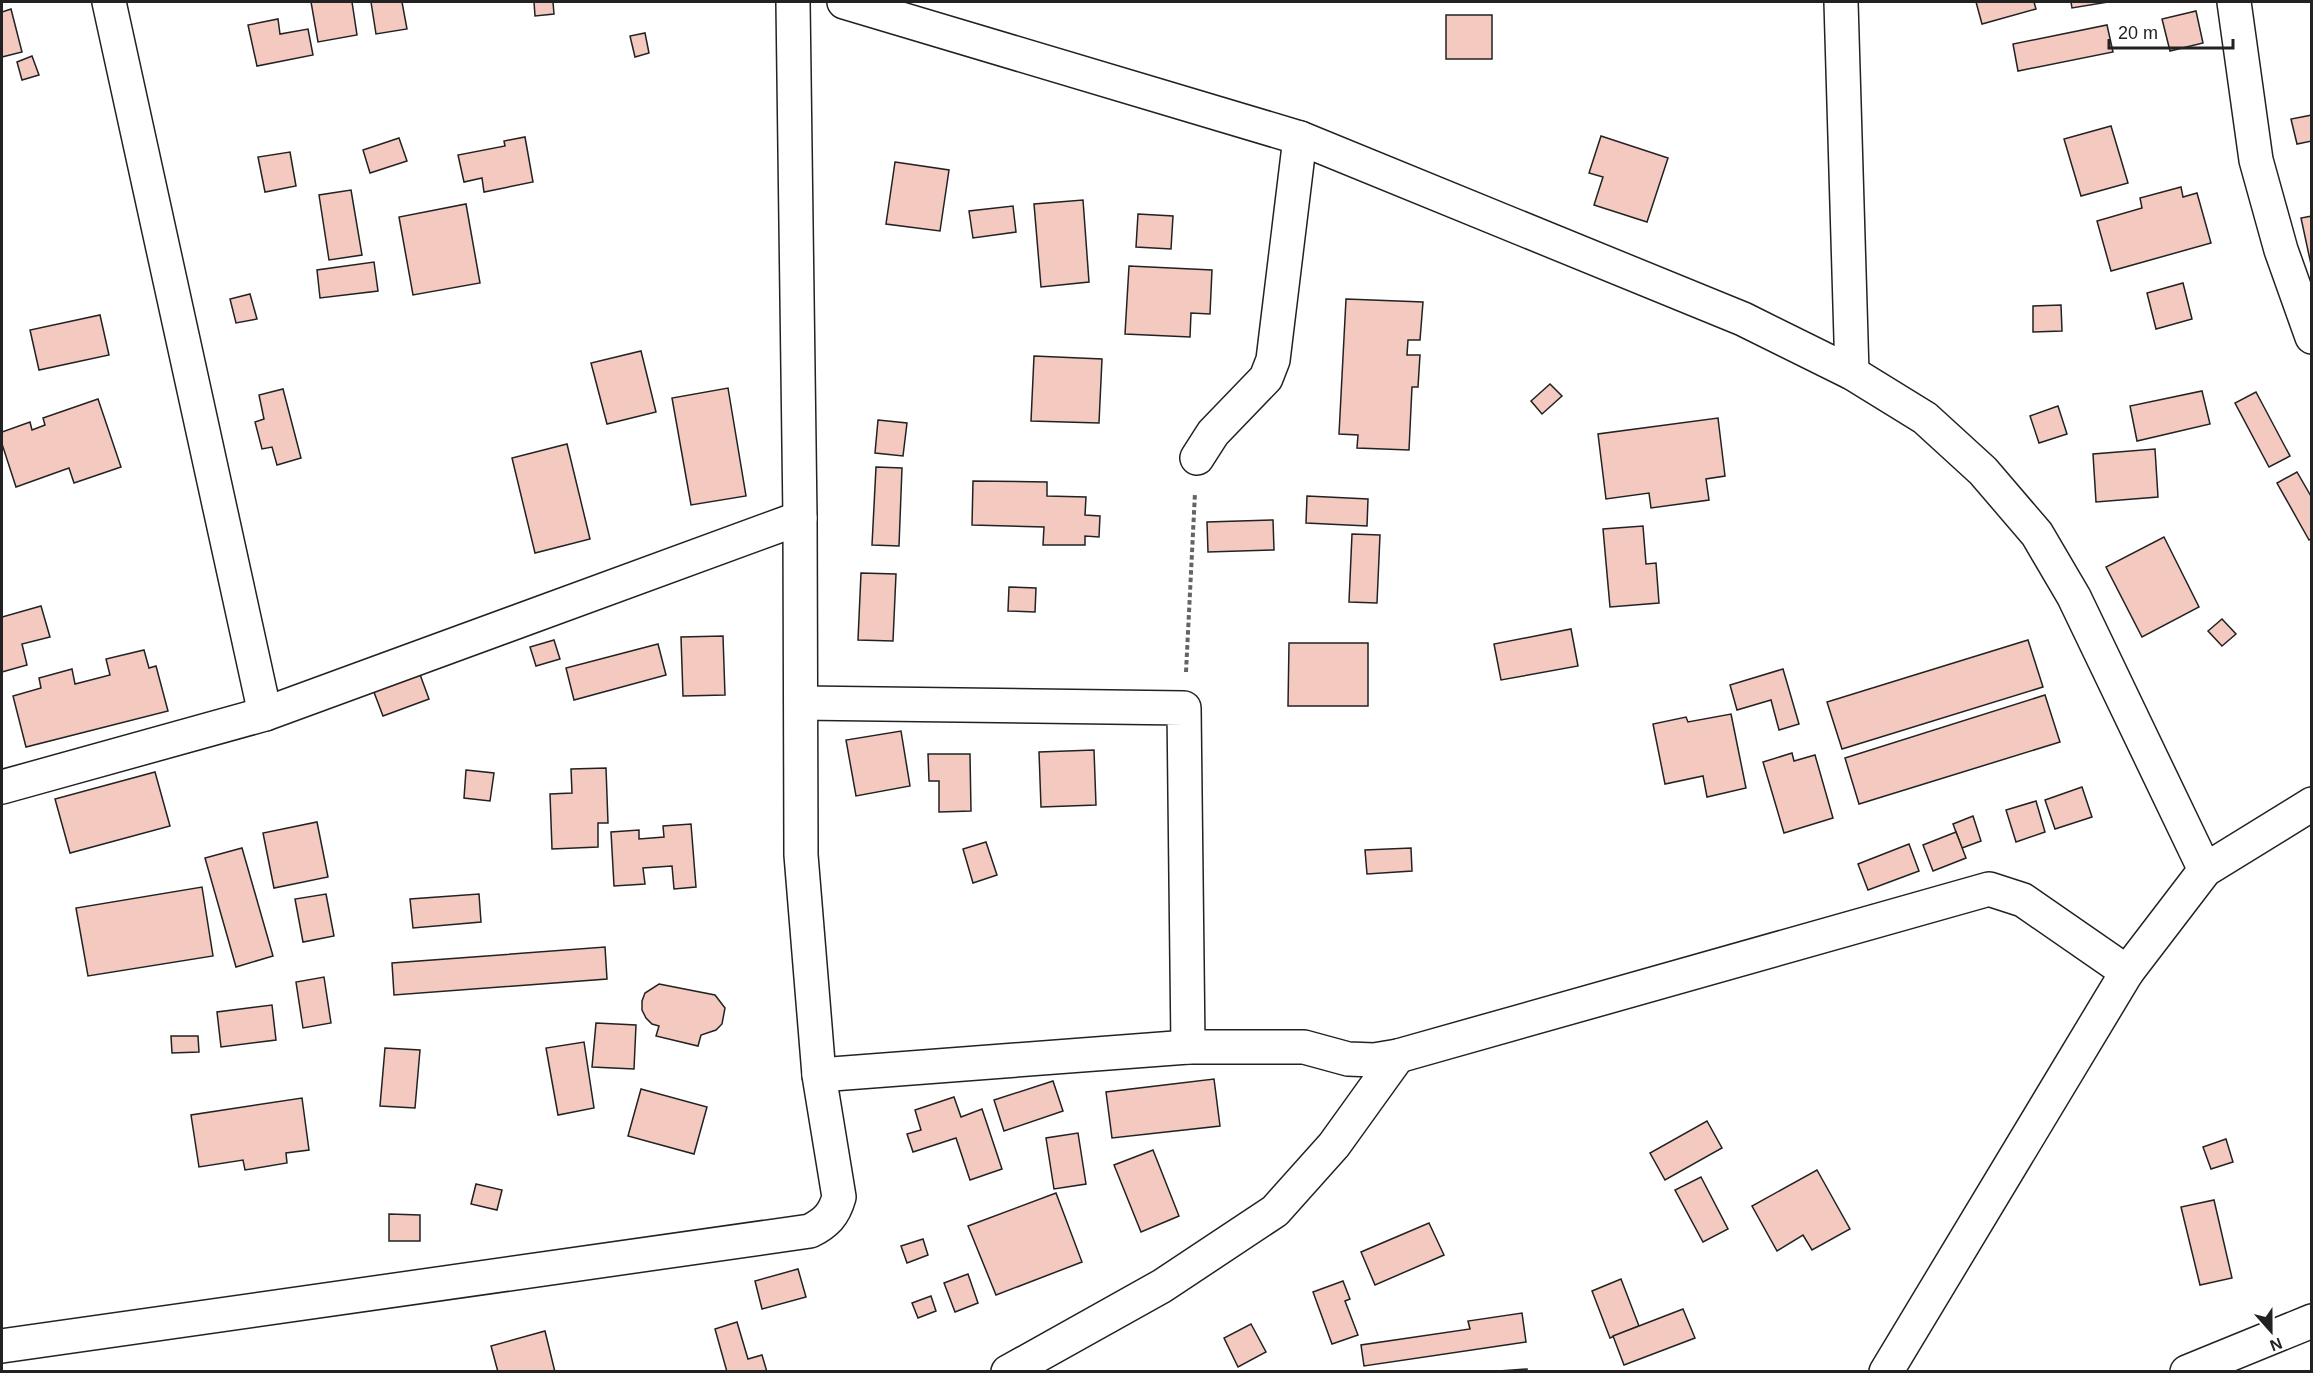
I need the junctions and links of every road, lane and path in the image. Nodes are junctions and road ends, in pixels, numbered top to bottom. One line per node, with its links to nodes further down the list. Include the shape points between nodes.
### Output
1 (109, 2): 13 (street)
2 (793, 2): 10 (street)
3 (844, 2): 6 (street)
4 (1841, 2): 8 (street)
5 (2234, 2): 7 (street, via 2256,160 2281,250)
6 (1300, 138): 8 (street, via 1743,320); 9 (street, via 1273,360 1266,378 1213,433)
7 (2312, 337)
8 (1852, 373): 16 (street, via 1925,418 1983,471 2037,534 2074,597)
9 (1197, 458): 12 (path)
10 (801, 518): 11 (street); 13 (street)
11 (801, 703): 12 (street); 20 (street, via 801,855)
12 (1184, 708): 18 (street)
13 (265, 714): 14 (street)
14 (2, 787)
15 (2312, 804): 16 (street)
16 (2205, 870): 17 (street)
17 (2127, 972): 19 (street, via 2023,900 1989,889); 24 (street)
18 (1188, 1047): 19 (street, via 1304,1047 1348,1059); 20 (street)
19 (1398, 1056): 23 (street, via 1334,1145 1275,1211 1162,1286)
20 (819, 1075): 22 (street, via 839,1197 830,1219 810,1232)
21 (2312, 1321): 25 (street)
22 (2, 1346)
23 (1008, 1371)
24 (1886, 1371)
25 (2187, 1371)

